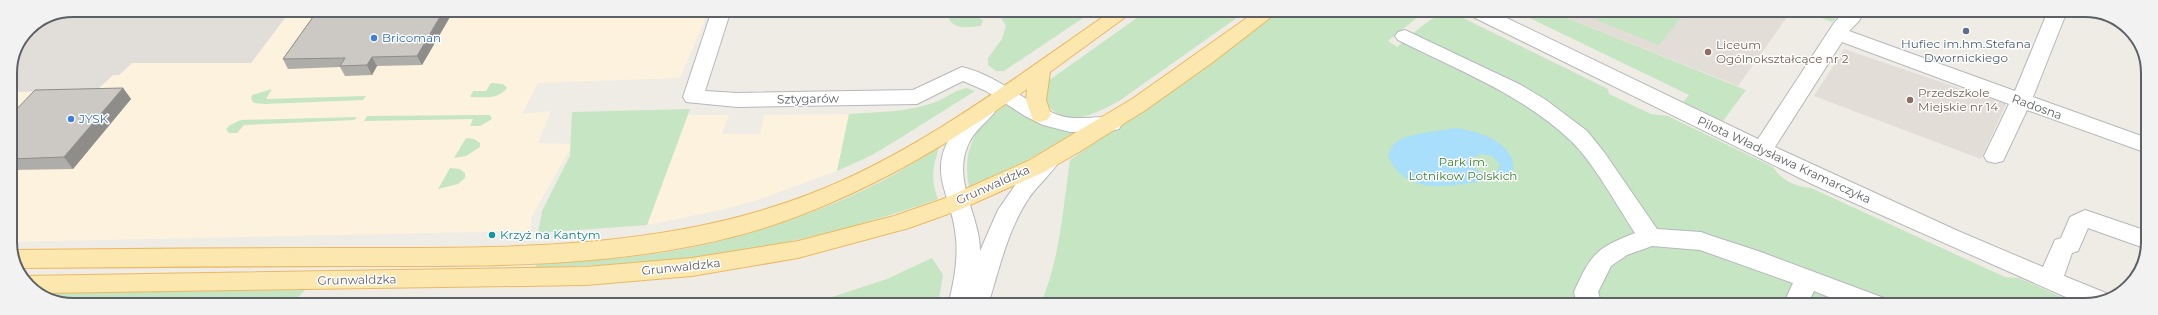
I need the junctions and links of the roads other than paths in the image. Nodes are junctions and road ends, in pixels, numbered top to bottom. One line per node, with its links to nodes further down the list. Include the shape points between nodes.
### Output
1 (720, 17): 10 (street, Sztygarów, via 693,97 737,100 917,97 962,73 993,86)
2 (1116, 17): 9 (main road, Grunwaldzka)
3 (1261, 17): 13 (main road, Grunwaldzka)
4 (1488, 17): 15 (street, Pilota Władysława Kramarczyka)
5 (1852, 17): 7 (street, via 1844,23)
6 (2055, 17): 11 (street)
7 (1838, 34): 11 (street, Radosna); 15 (street)
8 (1401, 39): 19 (street, via 1530,112 1606,174)
9 (1041, 68): 10 (main road, Grunwaldzka); 12 (main road, via 1036,100)
10 (1002, 95): 12 (street); 18 (street, via 976,118 956,143 951,165 953,187); 21 (main road, Grunwaldzka, via 910,154 828,196 754,221 677,240 591,252 516,255)
11 (2021, 101): 14 (street, Radosna); 16 (street)
12 (1040, 115): 13 (street, via 1070,125)
13 (1110, 124): 17 (main road, Grunwaldzka)
14 (2141, 144)
15 (1762, 150): 23 (street, Pilota Władysława Kramarczyka, via 1916,222)
16 (1995, 156)
17 (1049, 160): 18 (main road, Grunwaldzka); 26 (street, via 1032,176 1006,214 992,248)
18 (958, 201): 24 (main road, Grunwaldzka, via 902,221 803,248 732,261 643,272 558,277); 25 (street, via 965,221 969,253)
19 (1650, 237): 22 (street, via 1701,241); 27 (street, via 1619,249 1602,260 1586,292)
20 (2141, 238): 23 (street, via 2085,218 2078,223 2070,245 2063,246)
21 (20, 259)
22 (1807, 280): 28 (street); 29 (street)
23 (2050, 280): 30 (street, Pilota Władysława Kramarczyka)
24 (36, 284)
25 (961, 298)
26 (977, 298)
27 (1588, 298)
28 (1798, 298)
29 (1856, 298)
30 (2092, 298)

